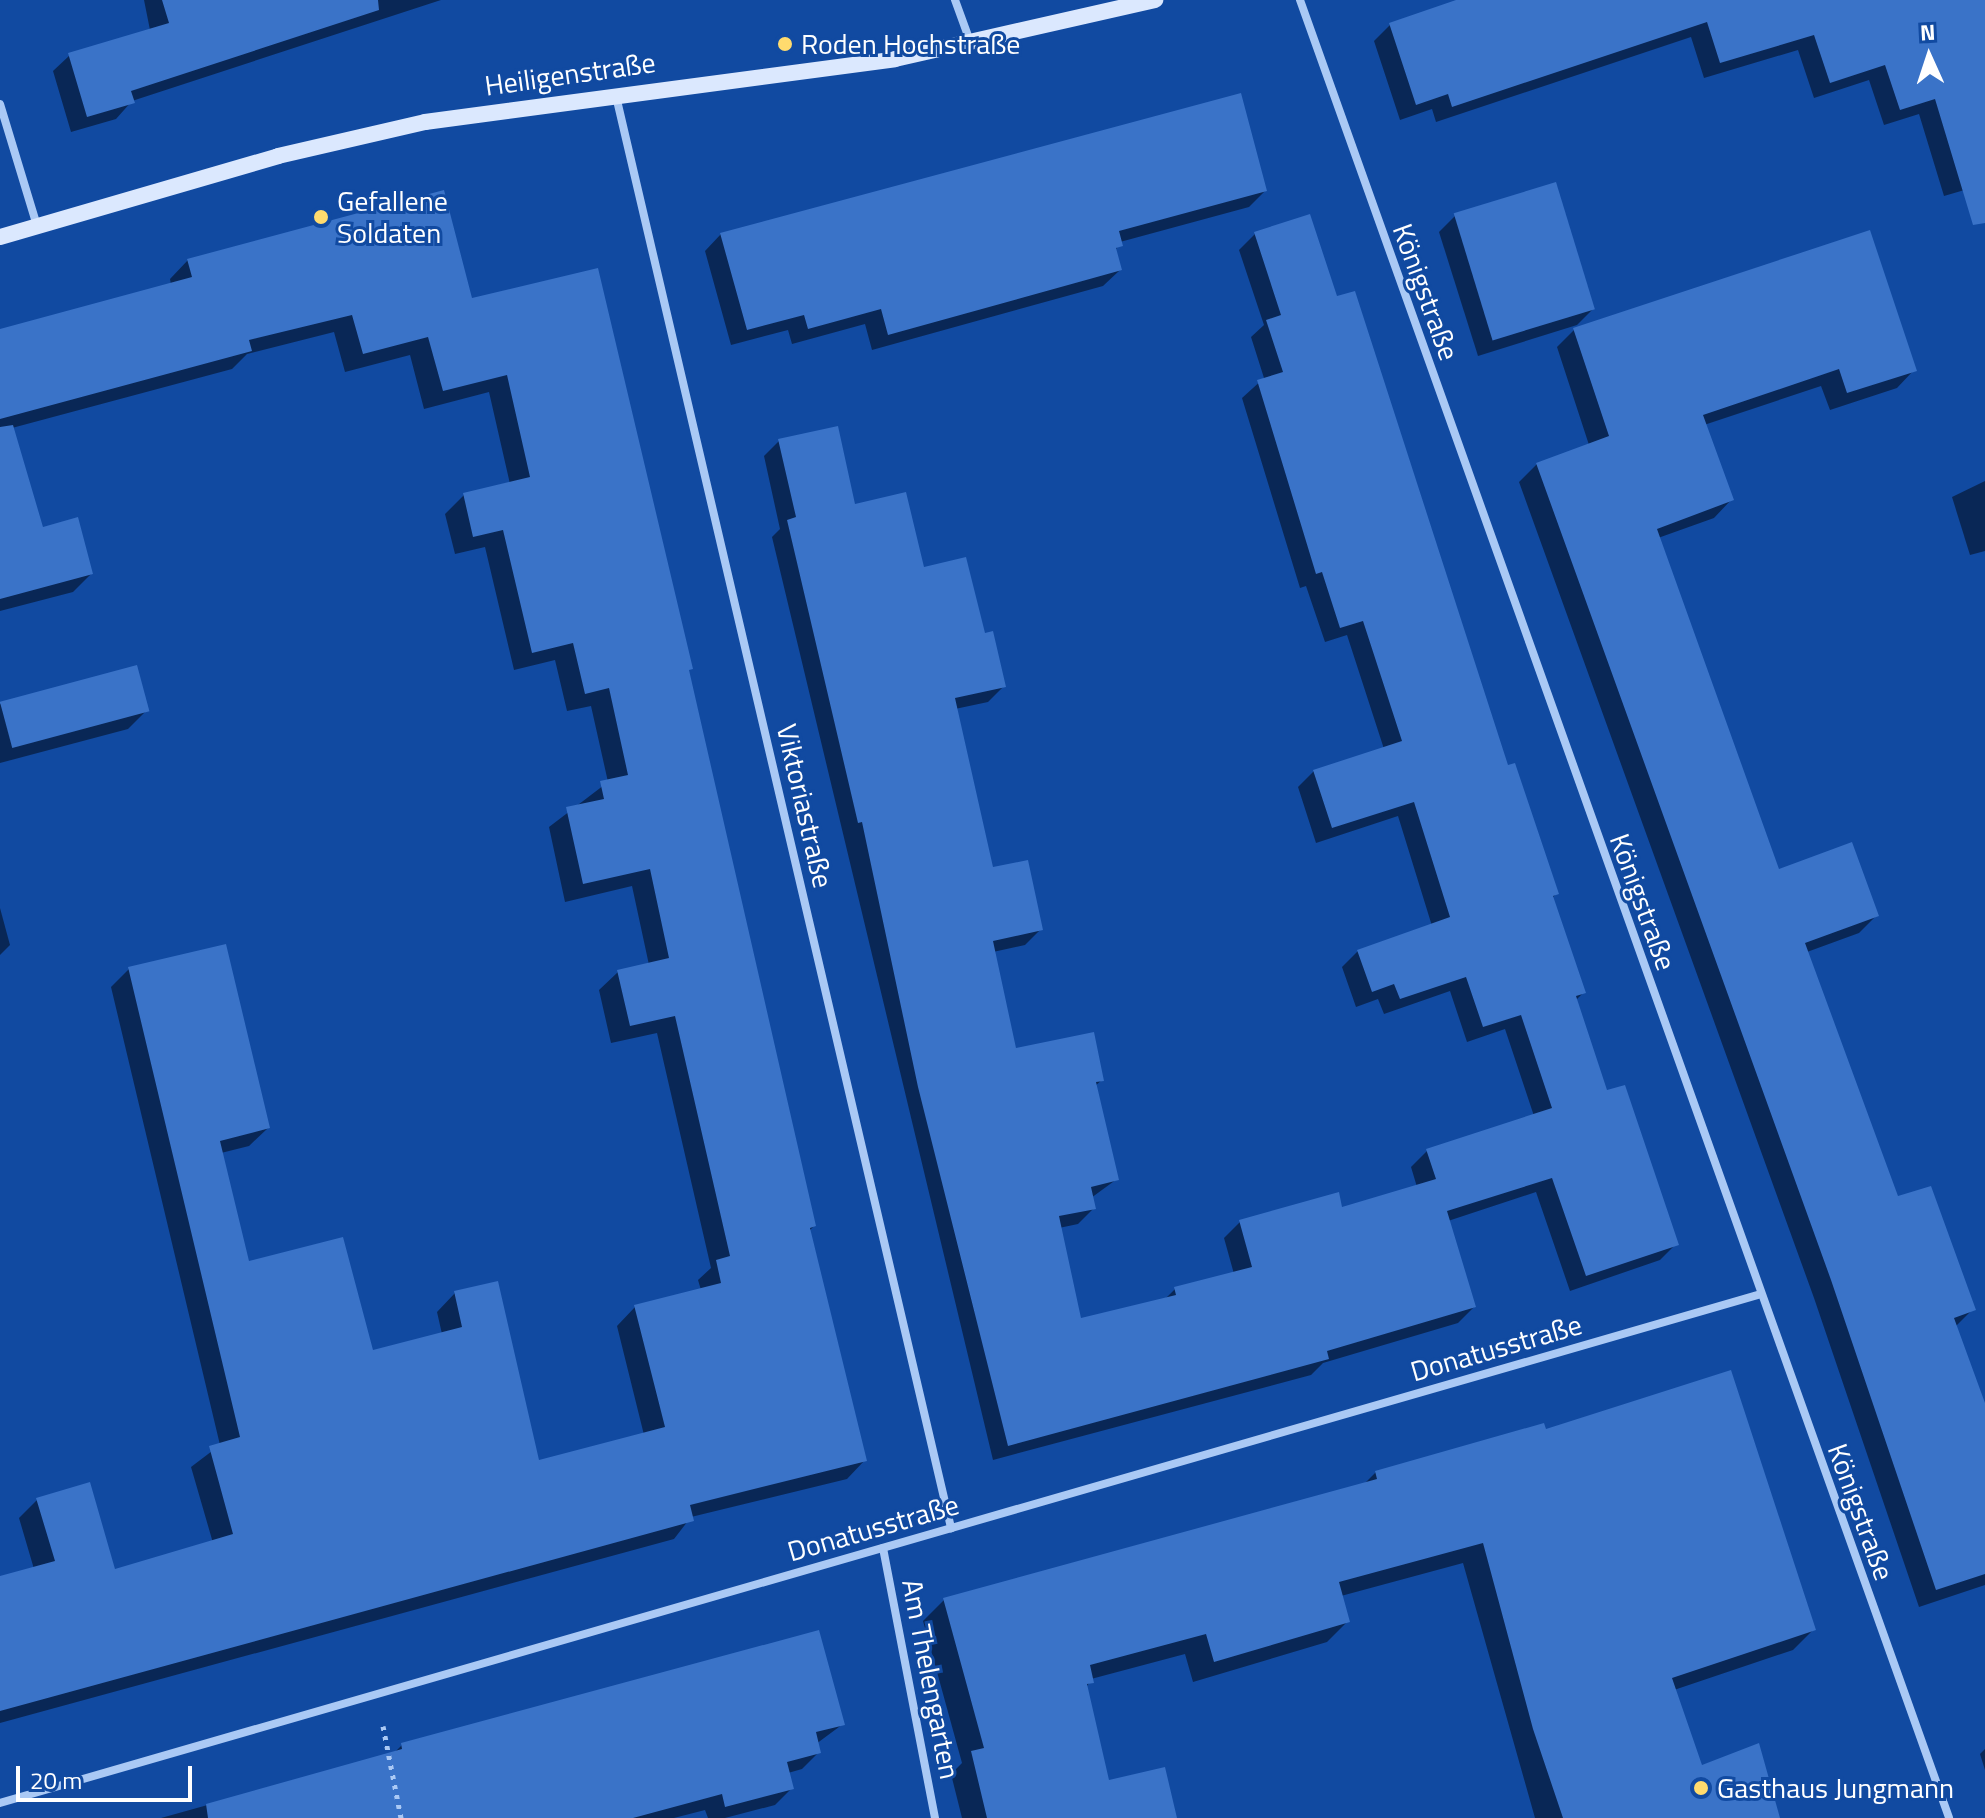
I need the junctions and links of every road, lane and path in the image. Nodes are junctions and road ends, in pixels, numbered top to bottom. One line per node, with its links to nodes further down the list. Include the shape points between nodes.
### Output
1 (955, 0): 4 (street)
2 (1155, 0): 4 (street, Heiligenstraße)
3 (1300, 0): 9 (street, Königstraße)
4 (971, 45): 5 (street, Heiligenstraße)
5 (615, 93): 7 (street, Heiligenstraße, via 411,125 278,156); 10 (street, Viktoriastraße)
6 (0, 104): 7 (street)
7 (37, 226): 8 (street, Heiligenstraße)
8 (0, 237)
9 (1758, 1295): 10 (street, Donatusstraße); 16 (street, Königstraße)
10 (951, 1528): 11 (street, Donatusstraße)
11 (883, 1548): 12 (street, Donatusstraße); 15 (street, Am Thelengarten)
12 (376, 1694): 13 (street, Donatusstraße); 14 (path)
13 (0, 1803)
14 (401, 1818)
15 (935, 1818)
16 (1949, 1818)

